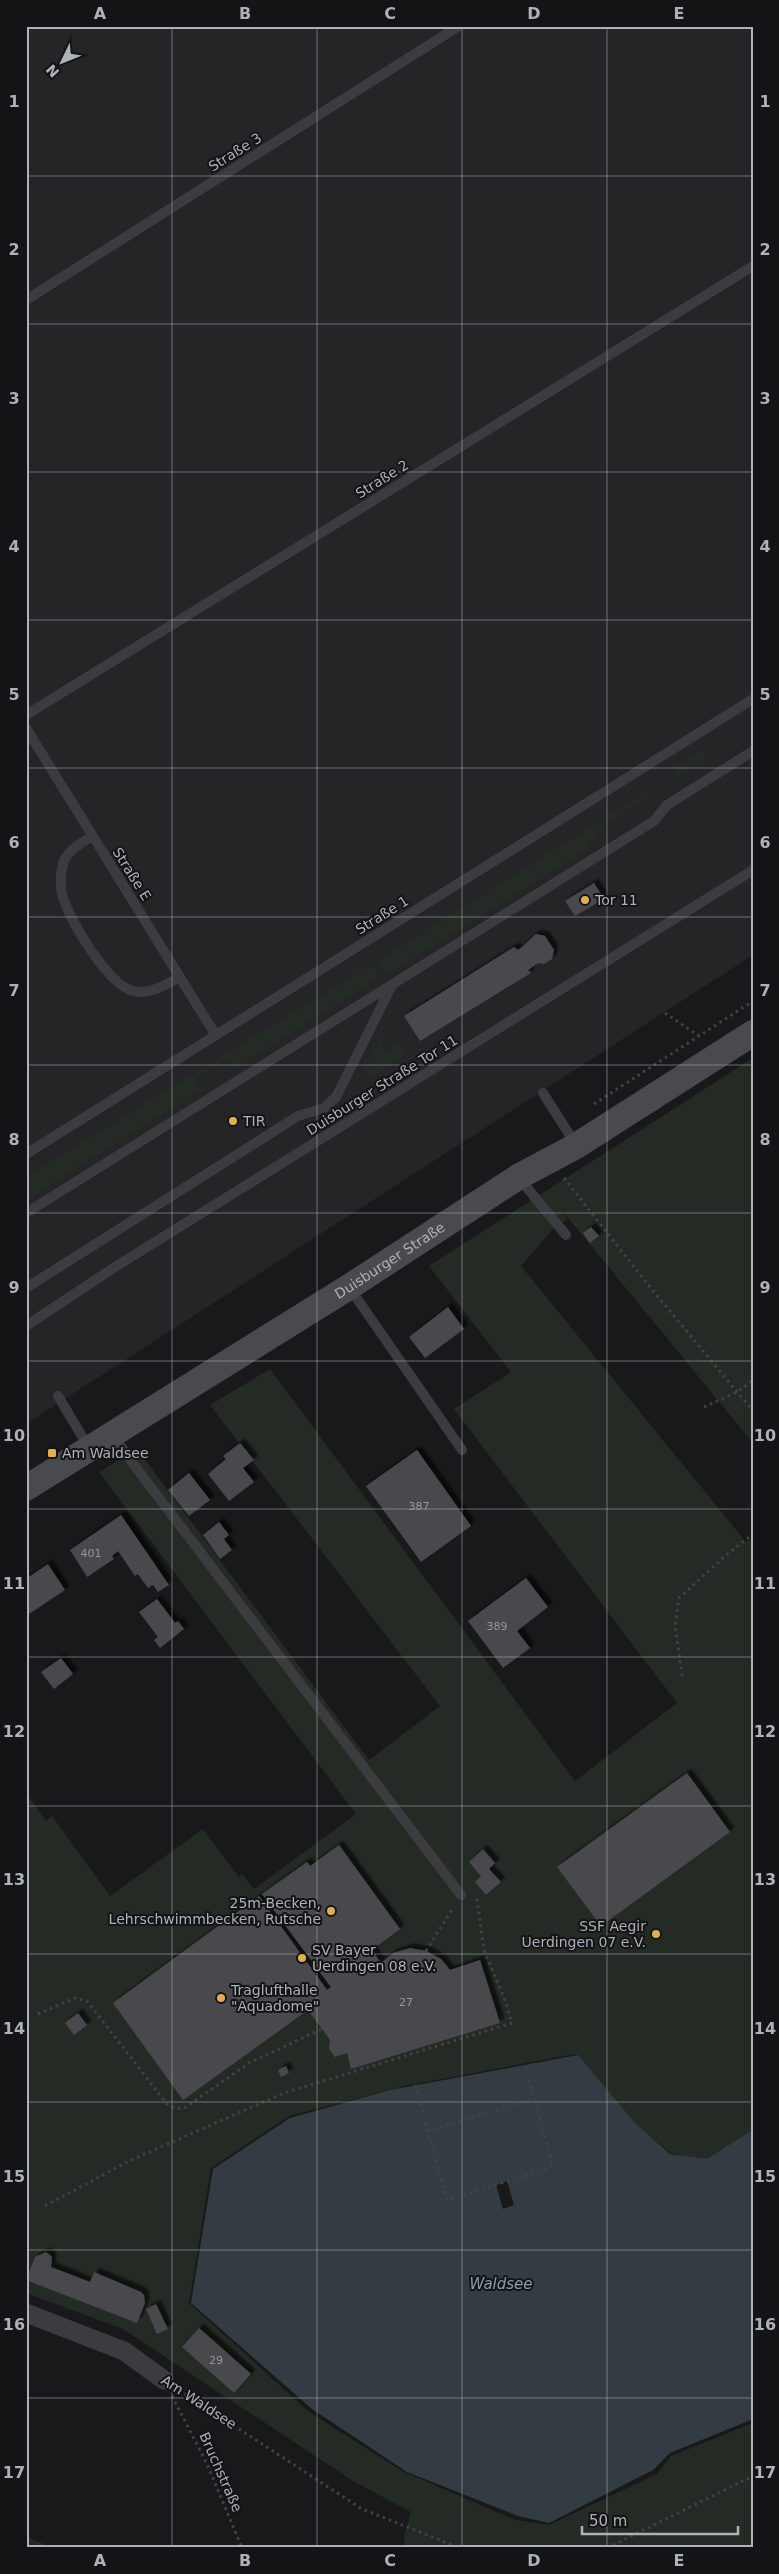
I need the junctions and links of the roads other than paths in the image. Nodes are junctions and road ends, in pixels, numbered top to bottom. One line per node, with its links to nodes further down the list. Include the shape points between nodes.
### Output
1 (459, 26): 3 (lane, Straße 3)
2 (753, 266): 5 (lane, Straße 2)
3 (26, 300)
4 (753, 699): 13 (lane, Straße 1)
5 (26, 715)
6 (26, 728): 8 (lane, Straße E)
7 (753, 751): 11 (lane, via 667,805 654,821)
8 (92, 836): 10 (lane, Straße E); 10 (lane, via 69,853 63,863 61,888 76,924 98,961 114,981 135,991 162,988)
9 (753, 870): 22 (lane, Duisburger Straße Tor 11, via 115,1267)
10 (180, 977): 13 (lane, Straße E)
11 (391, 987): 18 (lane); 21 (lane, via 336,1097 324,1108 298,1116)
12 (753, 1033): 15 (main road, Duisburger Straße)
13 (215, 1034): 16 (lane, Straße 1)
14 (543, 1093): 15 (lane)
15 (576, 1146): 17 (main road, Duisburger Straße)
16 (26, 1154)
17 (518, 1177): 19 (lane); 20 (main road, Duisburger Straße)
18 (26, 1213)
19 (566, 1236)
20 (349, 1287): 24 (main road, Duisburger Straße); 26 (lane)
21 (26, 1288)
22 (26, 1326)
23 (58, 1396): 25 (lane)
24 (113, 1434): 25 (main road, Duisburger Straße); 28 (lane)
25 (90, 1449): 27 (main road, Duisburger Straße)
26 (462, 1450)
27 (26, 1488)
28 (461, 1896)
29 (26, 2313): 30 (street, Am Waldsee, via 124,2351)
30 (164, 2380)

